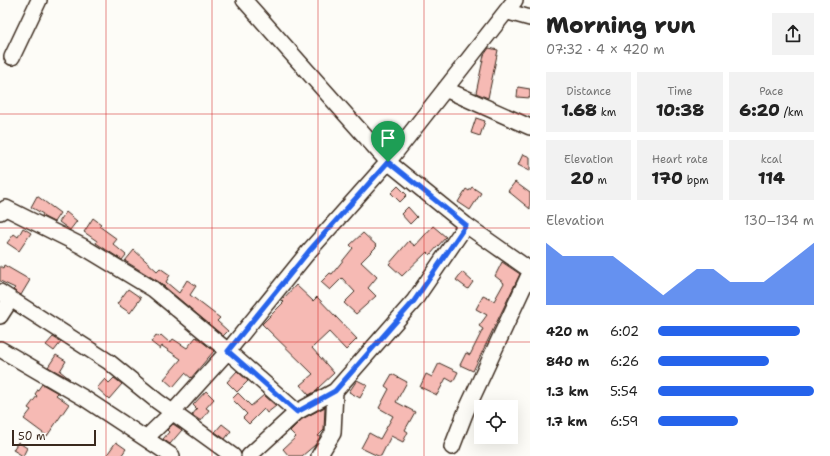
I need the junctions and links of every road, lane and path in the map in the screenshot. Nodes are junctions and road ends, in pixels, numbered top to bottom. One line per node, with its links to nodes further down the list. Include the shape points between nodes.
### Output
1 (40, 0): 5 (street)
2 (244, 0): 8 (street)
3 (513, 6): 4 (street); 6 (street)
4 (530, 18)
5 (12, 57)
6 (445, 89): 7 (street); 8 (street)
7 (530, 127)
8 (388, 162): 10 (street); 15 (street, via 309,251)
9 (0, 212): 15 (street, via 6,208 88,250 153,289)
10 (466, 225): 11 (street); 16 (street, via 414,301)
11 (530, 271): 20 (street)
12 (6, 296): 13 (street); 17 (street, via 109,362)
13 (0, 316)
14 (0, 349): 19 (street)
15 (228, 351): 17 (street); 18 (street)
16 (335, 391): 18 (street); 24 (street, via 333,433)
17 (173, 412): 19 (street); 22 (street)
18 (297, 412): 23 (street)
19 (146, 438): 21 (street)
20 (452, 447)
21 (172, 456)
22 (233, 456)
23 (248, 456)
24 (319, 456)

